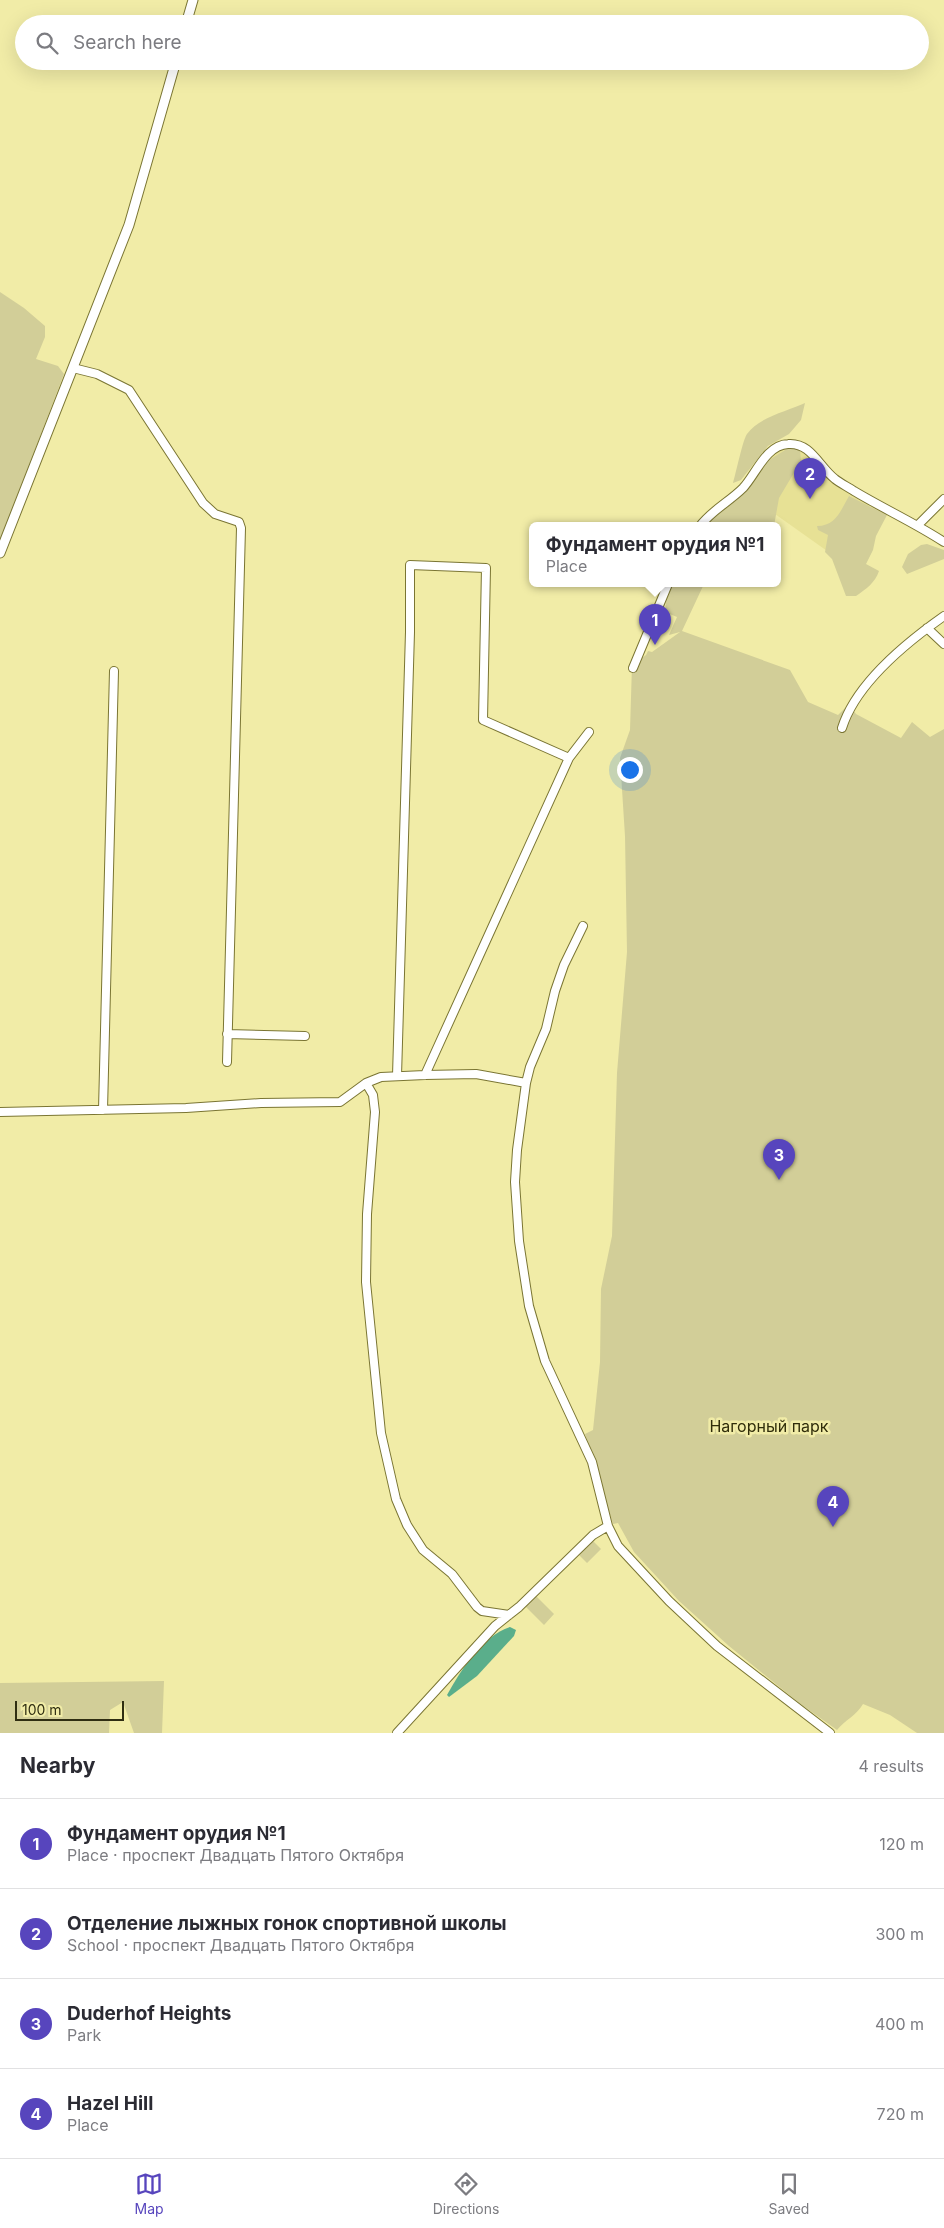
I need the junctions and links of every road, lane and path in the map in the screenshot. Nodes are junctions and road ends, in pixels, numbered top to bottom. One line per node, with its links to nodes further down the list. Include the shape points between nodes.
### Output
1 (193, 0): 2 (street)
2 (189, 15)
3 (173, 70): 4 (street, via 129,225)
4 (73, 368): 9 (street); 20 (street, via 97,374 129,390 203,503 215,514 239,522 241,528)
5 (944, 499): 7 (street)
6 (703, 522): 7 (street, via 744,487 764,458 786,444 798,444 814,454 834,479)
7 (918, 525): 8 (street)
8 (944, 542)
9 (0, 553)
10 (667, 587): 14 (street)
11 (944, 616): 12 (street)
12 (927, 628): 13 (street); 16 (street, via 881,669 858,698)
13 (944, 644)
14 (633, 668)
15 (114, 671): 27 (street)
16 (842, 728)
17 (589, 732): 18 (street)
18 (569, 758): 23 (street); 24 (street, via 483,720 486,568 410,565)
19 (583, 926): 26 (street, via 564,965)
20 (227, 1034): 21 (street); 22 (street)
21 (305, 1036)
22 (227, 1062)
23 (426, 1075): 24 (street); 26 (street, via 476,1074)
24 (397, 1076): 25 (street, via 381,1077)
25 (366, 1083): 27 (street, via 340,1102); 30 (street, via 374,1095 375,1112 367,1214 366,1282 381,1433 396,1500 423,1550 452,1574 477,1607 482,1611)
26 (526, 1083): 29 (street, via 514,1182 529,1306 545,1361 592,1462)
27 (103, 1110): 28 (street)
28 (0, 1112)
29 (608, 1526): 30 (street, via 593,1534); 32 (street, via 618,1546 717,1646)
30 (509, 1615): 31 (street, via 494,1626)
31 (397, 1733)
32 (830, 1733)

